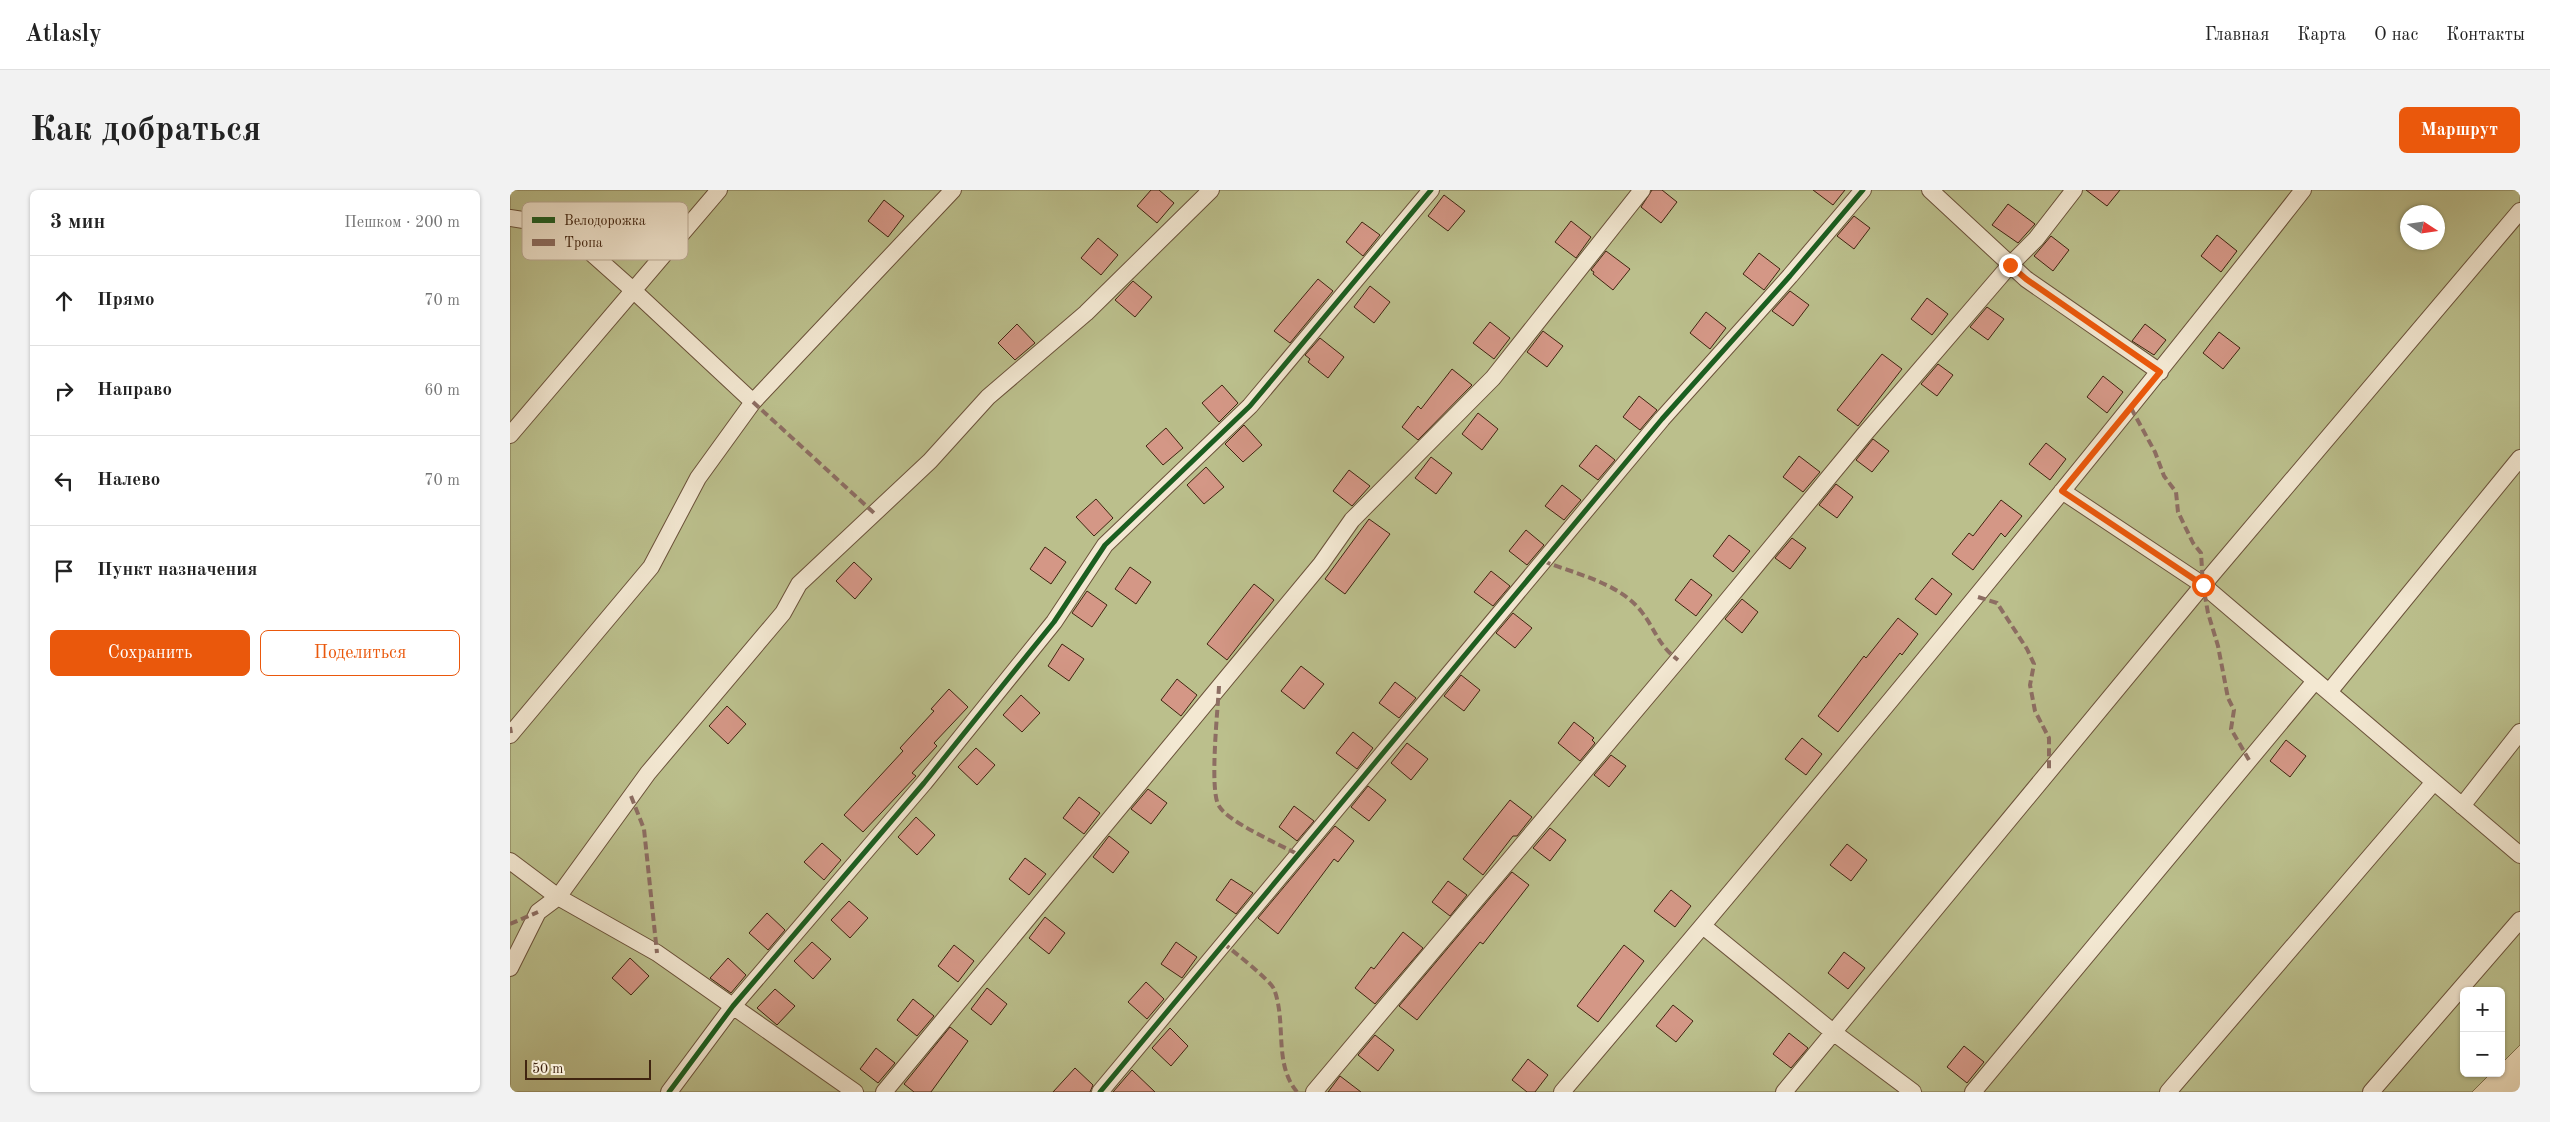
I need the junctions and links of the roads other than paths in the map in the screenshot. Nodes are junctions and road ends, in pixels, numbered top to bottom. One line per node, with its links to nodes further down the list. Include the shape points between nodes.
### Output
1 (719, 190): 11 (street)
2 (953, 190): 17 (street)
3 (1211, 190): 30 (street, via 1086,313 988,397 930,461 799,584 783,613 648,773)
4 (1431, 190): 34 (street, via 1250,406 1105,545 1054,622 924,783)
5 (1642, 190): 38 (street, via 1493,378 1352,520 1321,564)
6 (1863, 190): 39 (street, via 1662,419)
7 (1930, 190): 14 (street)
8 (2074, 190): 14 (street)
9 (2303, 190): 16 (street)
10 (2520, 212): 21 (street)
11 (688, 226)
12 (600, 260): 15 (street)
13 (660, 260): 15 (street)
14 (2010, 265): 16 (street); 40 (street)
15 (634, 290): 17 (street); 18 (street)
16 (2160, 372): 20 (street)
17 (753, 402): 25 (street, via 698,478 651,567)
18 (510, 435)
19 (2520, 458): 23 (street)
20 (2062, 491): 21 (street); 32 (street)
21 (2203, 585): 22 (street); 35 (street)
22 (2315, 681): 23 (street); 44 (street)
23 (2328, 692): 26 (street)
24 (2520, 732): 27 (street)
25 (510, 735)
26 (2434, 782): 27 (street); 45 (street)
27 (2462, 806): 28 (street)
28 (2520, 855)
29 (510, 862): 30 (street)
30 (558, 896): 33 (street, via 538,912); 34 (street, via 657,953)
31 (2520, 920): 46 (street)
32 (1703, 926): 35 (street); 41 (street)
33 (510, 968)
34 (733, 1006): 36 (street); 37 (street)
35 (1833, 1032): 42 (street); 43 (street)
36 (668, 1092)
37 (855, 1092)
38 (884, 1092)
39 (1100, 1092)
40 (1314, 1092)
41 (1562, 1092)
42 (1784, 1092)
43 (1913, 1092)
44 (1973, 1092)
45 (2168, 1092)
46 (2371, 1092)

